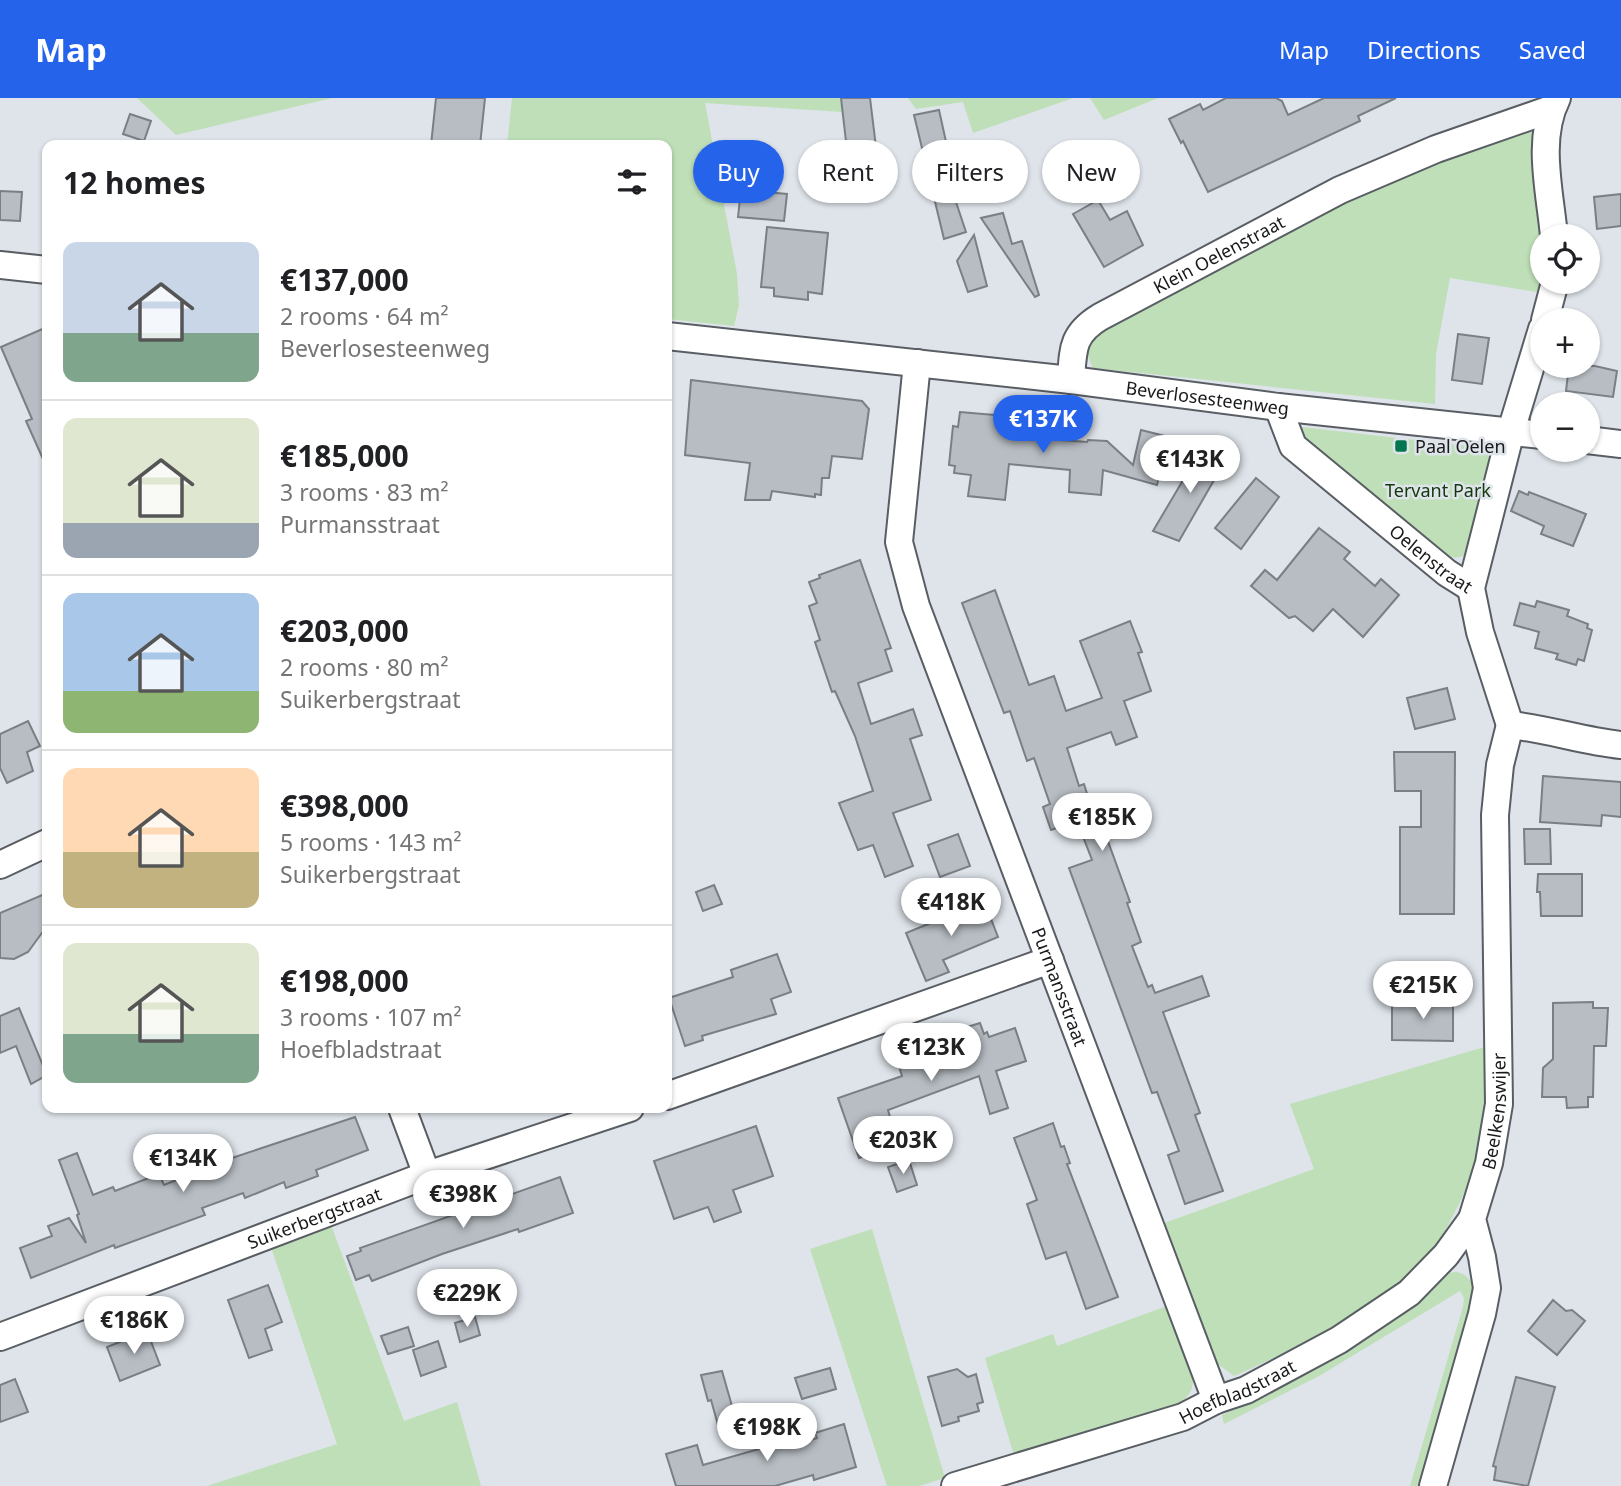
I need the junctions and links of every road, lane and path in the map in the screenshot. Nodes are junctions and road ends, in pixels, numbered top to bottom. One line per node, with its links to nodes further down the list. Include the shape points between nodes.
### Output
1 (1554, 104): 2 (street, via 1545,138); 8 (street, Klein Oelenstraat, via 1340,190 1100,317 1081,332 1075,344)
2 (1553, 224)
3 (0, 265): 4 (street)
4 (42, 269)
5 (672, 337): 6 (street, Beverlosesteenweg)
6 (917, 363): 8 (street, Beverlosesteenweg); 19 (street, Purmansstraat, via 899,542 916,606)
7 (1530, 368): 10 (street)
8 (1071, 380): 9 (street, Beverlosesteenweg)
9 (1278, 407): 10 (street, Beverlosesteenweg); 14 (street, Oelenstraat, via 1293,446)
10 (1511, 431): 11 (street, Beverlosesteenweg); 14 (street)
11 (1530, 433)
12 (1600, 442): 13 (street)
13 (1621, 444)
14 (1471, 588): 15 (street, Oelenstraat)
15 (1510, 725): 16 (street); 24 (street, Beelkenswijer, via 1495,815 1499,1104 1489,1163)
16 (1621, 745)
17 (42, 846): 18 (street)
18 (0, 864)
19 (1050, 960): 20 (street); 26 (street, Purmansstraat)
20 (672, 1094)
21 (404, 1113): 23 (street)
22 (615, 1113): 23 (street, Suikerbergstraat)
23 (427, 1175): 25 (street, Suikerbergstraat)
24 (1472, 1219): 26 (street, Hoefbladstraat, via 1446,1255 1409,1293 1339,1340 1246,1390); 28 (street, via 1487,1288)
25 (0, 1337)
26 (1216, 1400): 27 (street, Hoefbladstraat, via 1183,1417)
27 (955, 1486)
28 (1433, 1486)

